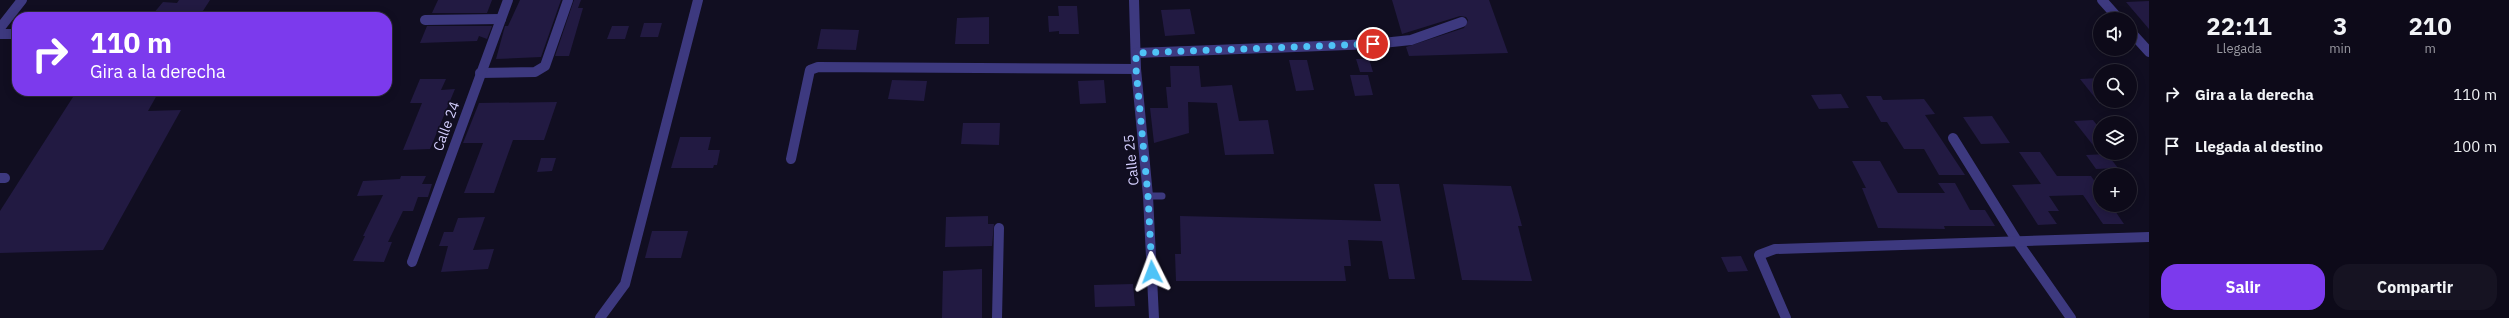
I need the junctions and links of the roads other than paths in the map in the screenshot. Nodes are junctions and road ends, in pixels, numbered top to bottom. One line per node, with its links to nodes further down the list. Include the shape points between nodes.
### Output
1 (22, 0): 7 (street)
2 (508, 0): 10 (street, Calle 24)
3 (568, 0): 20 (street, via 542,70)
4 (698, 0): 29 (street, via 625,284)
5 (1134, 0): 18 (street, Calle 25)
6 (2102, 0): 8 (street)
7 (13, 12)
8 (2113, 12)
9 (12, 13): 13 (street)
10 (501, 19): 11 (street); 20 (street, Calle 24)
11 (425, 20)
12 (1462, 22): 18 (street, via 1411,40 1373,44)
13 (0, 28)
14 (0, 34): 15 (street)
15 (12, 34)
16 (2137, 39): 17 (street)
17 (2149, 52)
18 (1136, 53): 19 (street, Calle 25)
19 (1136, 69): 22 (street, via 818,67 810,70); 23 (street, Calle 25)
20 (480, 73): 28 (street, Calle 24)
21 (1953, 138): 27 (street)
22 (791, 159)
23 (1148, 196): 24 (lane); 31 (street, Calle 25)
24 (1162, 196)
25 (999, 228): 30 (street)
26 (2149, 238): 27 (street)
27 (2017, 241): 32 (street, via 1775,249 1759,255); 33 (street)
28 (412, 262)
29 (600, 318)
30 (997, 318)
31 (1154, 318)
32 (1786, 318)
33 (2071, 318)

